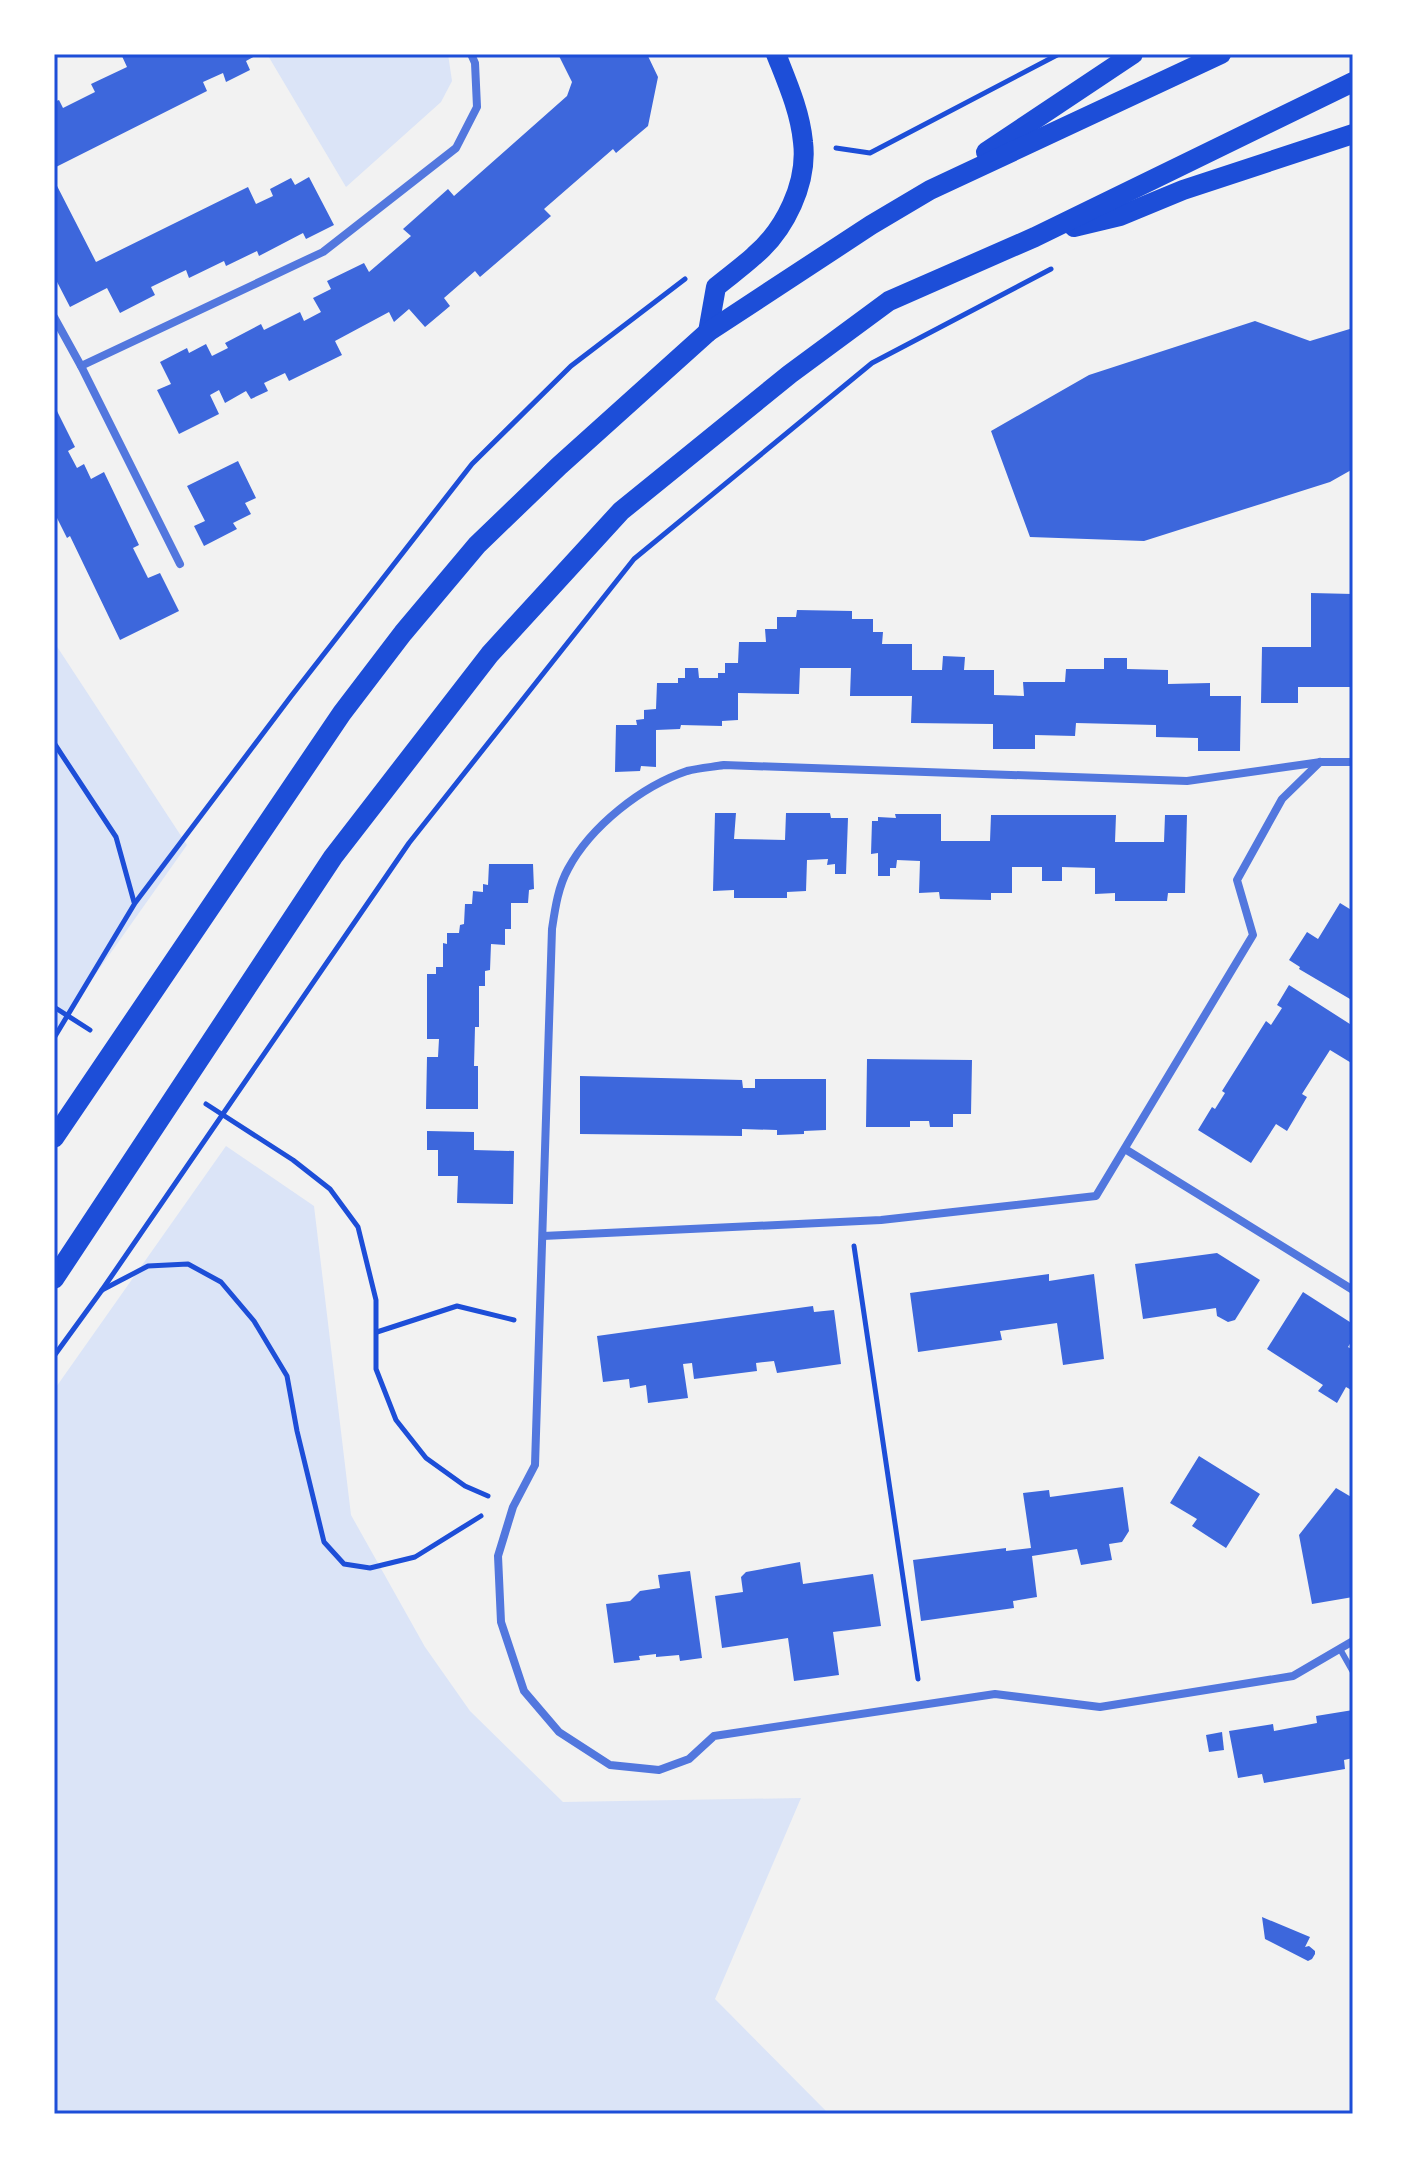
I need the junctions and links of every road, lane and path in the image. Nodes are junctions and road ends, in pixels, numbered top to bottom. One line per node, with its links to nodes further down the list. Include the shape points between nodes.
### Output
1 (471, 54): 15 (street, via 477,107 456,148 323,252)
2 (776, 54): 8 (main road)
3 (1059, 54): 8 (path, via 870,153)
4 (1133, 54): 9 (main road)
5 (1221, 54): 9 (main road)
6 (1353, 82): 10 (main road)
7 (1353, 134): 10 (main road, via 1120,216)
8 (804, 144): 14 (main road, via 802,172 782,224 757,255 716,287)
9 (930, 190): 14 (main road)
10 (1035, 237): 27 (main road, via 889,301 621,511 490,654 333,857)
11 (1063, 263): 28 (path, via 872,363 634,559 409,843)
12 (686, 278): 20 (path, via 571,366 472,464)
13 (54, 317): 15 (street)
14 (708, 332): 22 (main road, via 477,545 403,633 342,713)
15 (81, 366): 16 (street)
16 (180, 564)
17 (54, 743): 20 (path, via 116,837)
18 (1321, 762): 19 (street); 23 (street, via 1282,799 1237,880 1253,935); 26 (street, via 1187,781 724,765 688,771 634,798 587,842 556,899)
19 (1353, 762)
20 (135, 903): 21 (path)
21 (54, 1038)
22 (54, 1138)
23 (1125, 1149): 25 (street, via 1096,1196); 29 (street)
24 (293, 1160): 31 (path, via 330,1189 358,1227 376,1300)
25 (851, 1221): 26 (street); 37 (path)
26 (543, 1236): 30 (street)
27 (54, 1279)
28 (102, 1290): 32 (path); 33 (path, via 148,1266 188,1264 221,1282 254,1321 287,1376 324,1542 344,1564 370,1568 415,1557 484,1514)
29 (1353, 1290)
30 (540, 1328): 31 (path, via 457,1306); 33 (street, via 535,1465)
31 (377, 1332): 33 (path, via 376,1369 396,1420 426,1458 465,1486)
32 (54, 1356)
33 (513, 1507): 37 (street, via 498,1556 501,1622 524,1691 559,1732 610,1765 659,1770 689,1759 714,1736)
34 (1353, 1641): 35 (street)
35 (1340, 1649): 36 (lane); 37 (street, via 1293,1676 1100,1707 995,1694)
36 (1353, 1672)
37 (922, 1705)

